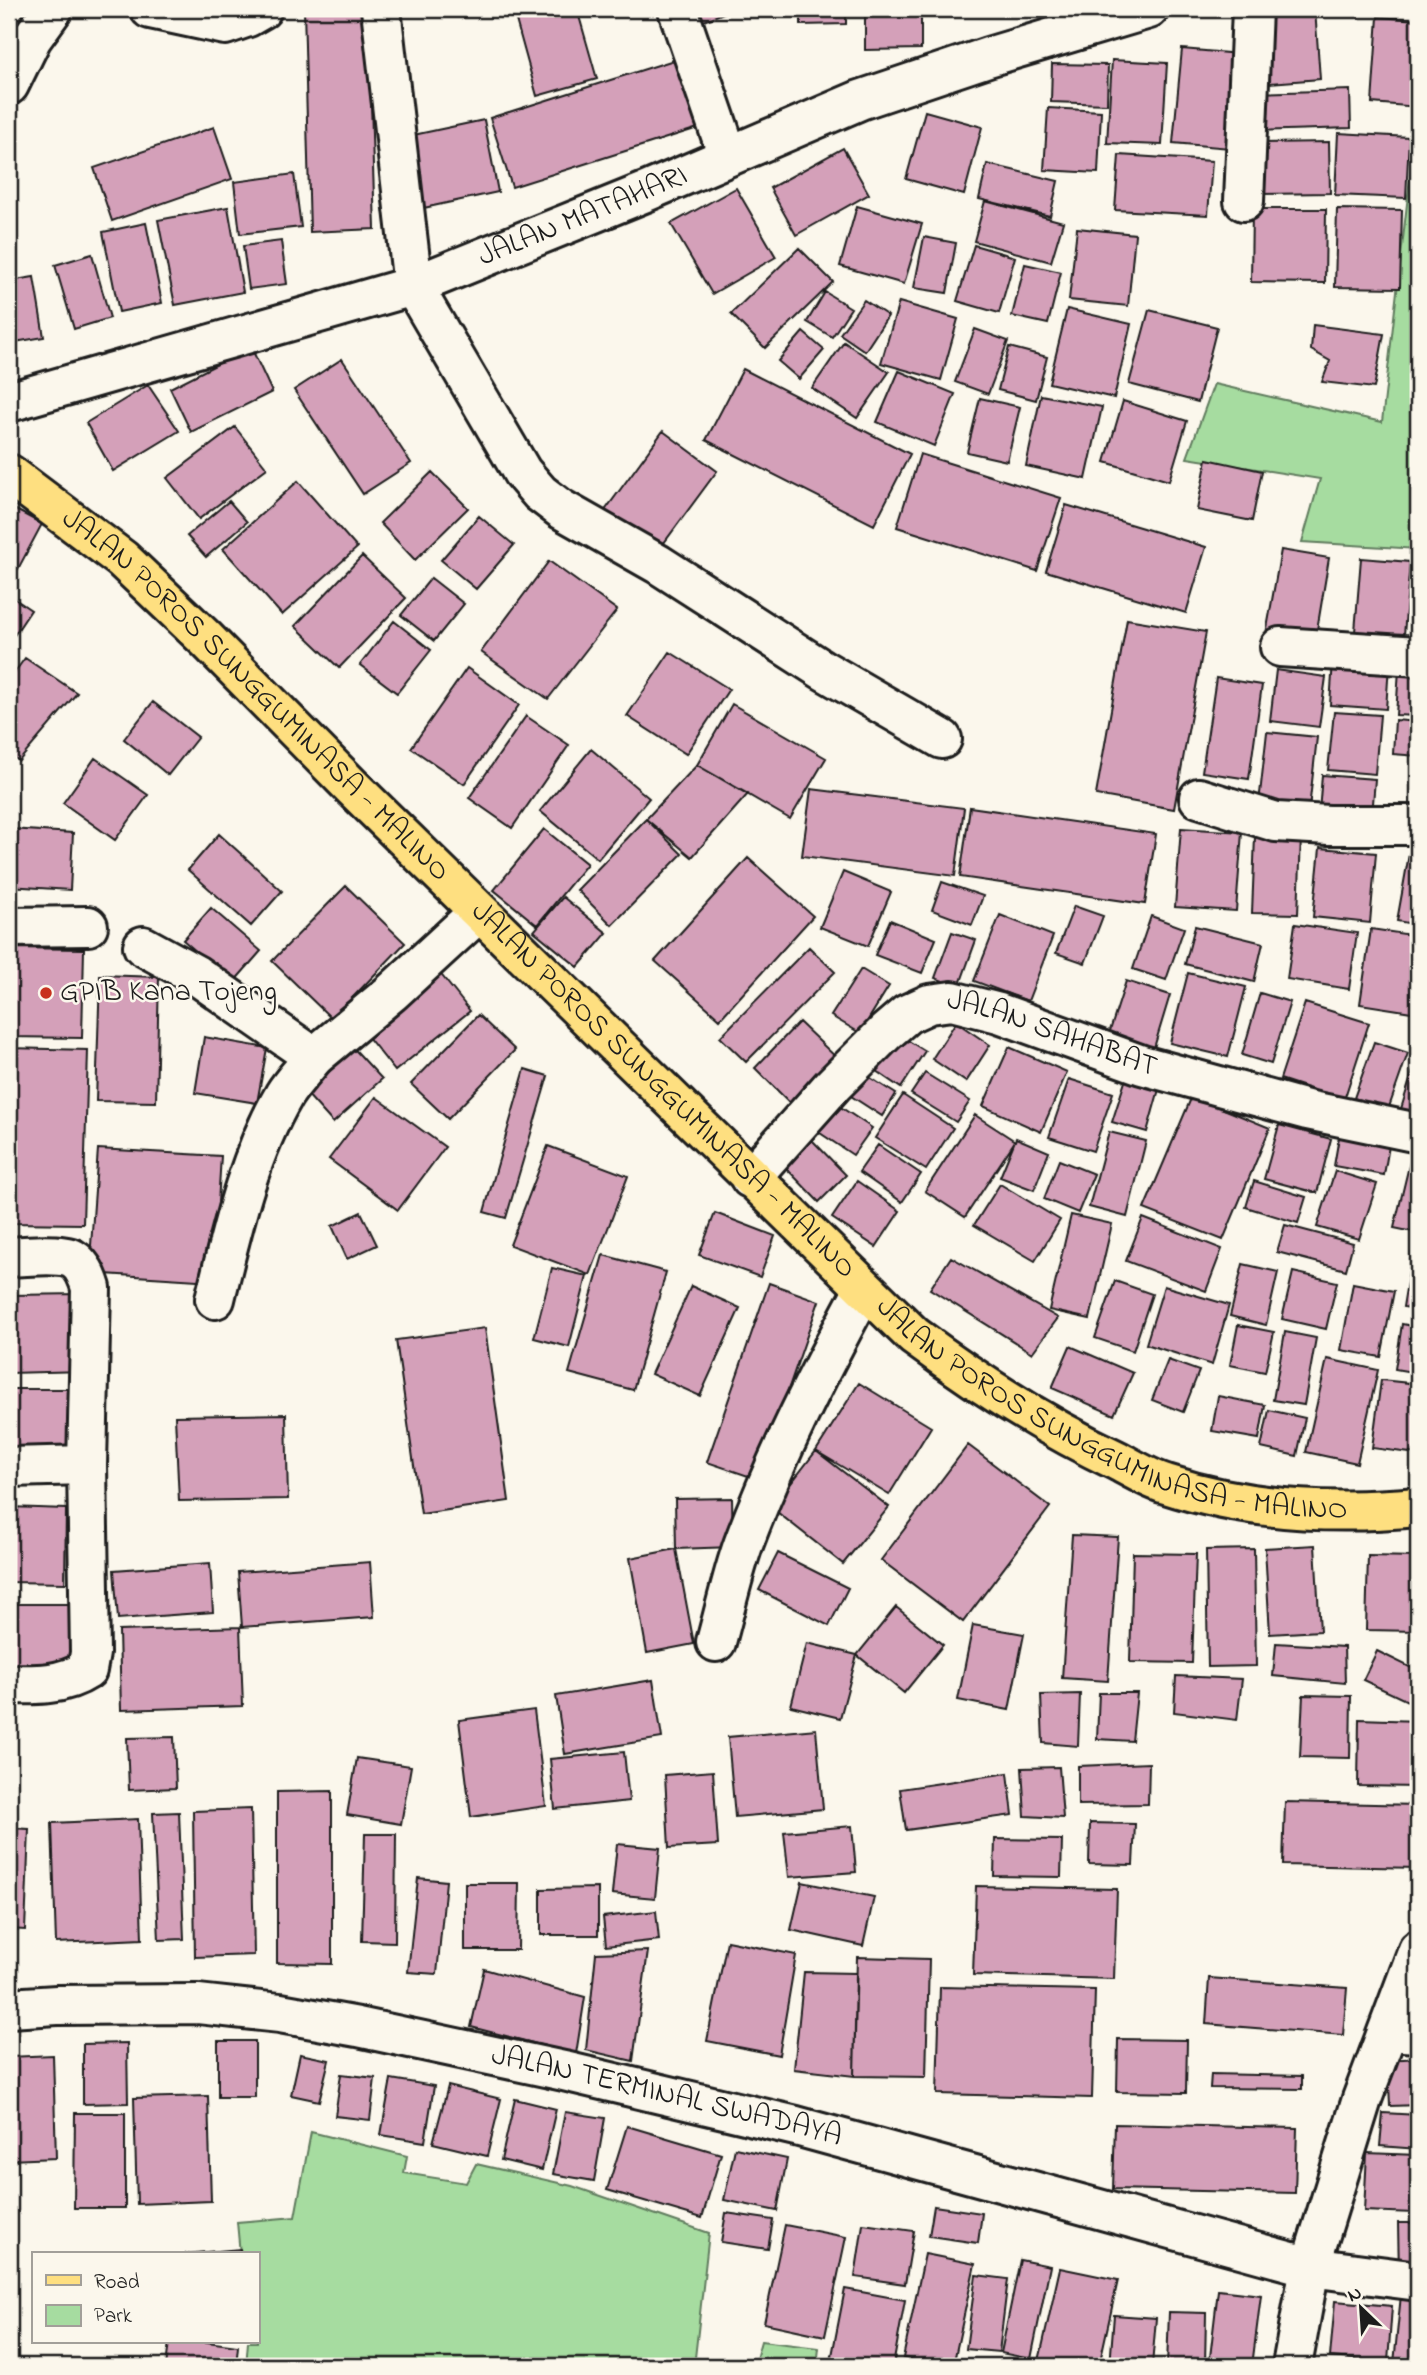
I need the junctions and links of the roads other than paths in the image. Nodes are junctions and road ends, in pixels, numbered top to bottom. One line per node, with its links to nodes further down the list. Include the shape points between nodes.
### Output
1 (52, 9): 8 (street)
2 (150, 9): 3 (street, via 225,26)
3 (262, 9)
4 (381, 9): 11 (street)
5 (1149, 9): 9 (street, JALAN MATAHARI, via 860,100)
6 (1252, 9): 10 (street)
7 (678, 10): 9 (street)
8 (9, 85)
9 (728, 156): 11 (street, JALAN MATAHARI)
10 (1244, 201)
11 (413, 286): 12 (street, JALAN MATAHARI); 16 (street, via 491,422 540,493)
12 (9, 402)
13 (9, 474): 19 (main road, JALAN POROS SUNGGUMINASA - MALINO, via 122,558)
14 (1280, 647): 15 (street)
15 (1418, 656)
16 (942, 739)
17 (1199, 798): 18 (street, via 1276,822)
18 (1418, 825)
19 (478, 912): 23 (street); 25 (main road, JALAN POROS SUNGGUMINASA - MALINO)
20 (9, 926): 21 (street)
21 (89, 926)
22 (143, 946): 23 (street, via 196,975)
23 (314, 1057): 28 (street, via 285,1093 268,1125 231,1231)
24 (1418, 1133): 25 (street, JALAN SAHABAT, via 1307,1110 1142,1065 999,1013 951,1002 929,1004 907,1014 886,1032)
25 (750, 1178): 27 (main road, JALAN POROS SUNGGUMINASA - MALINO)
26 (9, 1257): 29 (street, via 72,1259 86,1273 91,1288)
27 (864, 1289): 31 (main road, JALAN POROS SUNGGUMINASA - MALINO, via 953,1365 1079,1443 1164,1484 1232,1502 1295,1511); 32 (street, via 779,1456 742,1547)
28 (215, 1299)
29 (87, 1465): 30 (street); 33 (street, via 88,1670 73,1679)
30 (9, 1467)
31 (1418, 1507)
32 (716, 1642)
33 (9, 1684)
34 (1418, 1950): 36 (street)
35 (9, 2008): 37 (street, JALAN TERMINAL SWADAYA, via 198,2004 358,2026 796,2126)
36 (1404, 2032): 37 (street, via 1362,2099)
37 (1310, 2267): 38 (street, JALAN TERMINAL SWADAYA); 39 (street)
38 (1418, 2281)
39 (1292, 2366)

